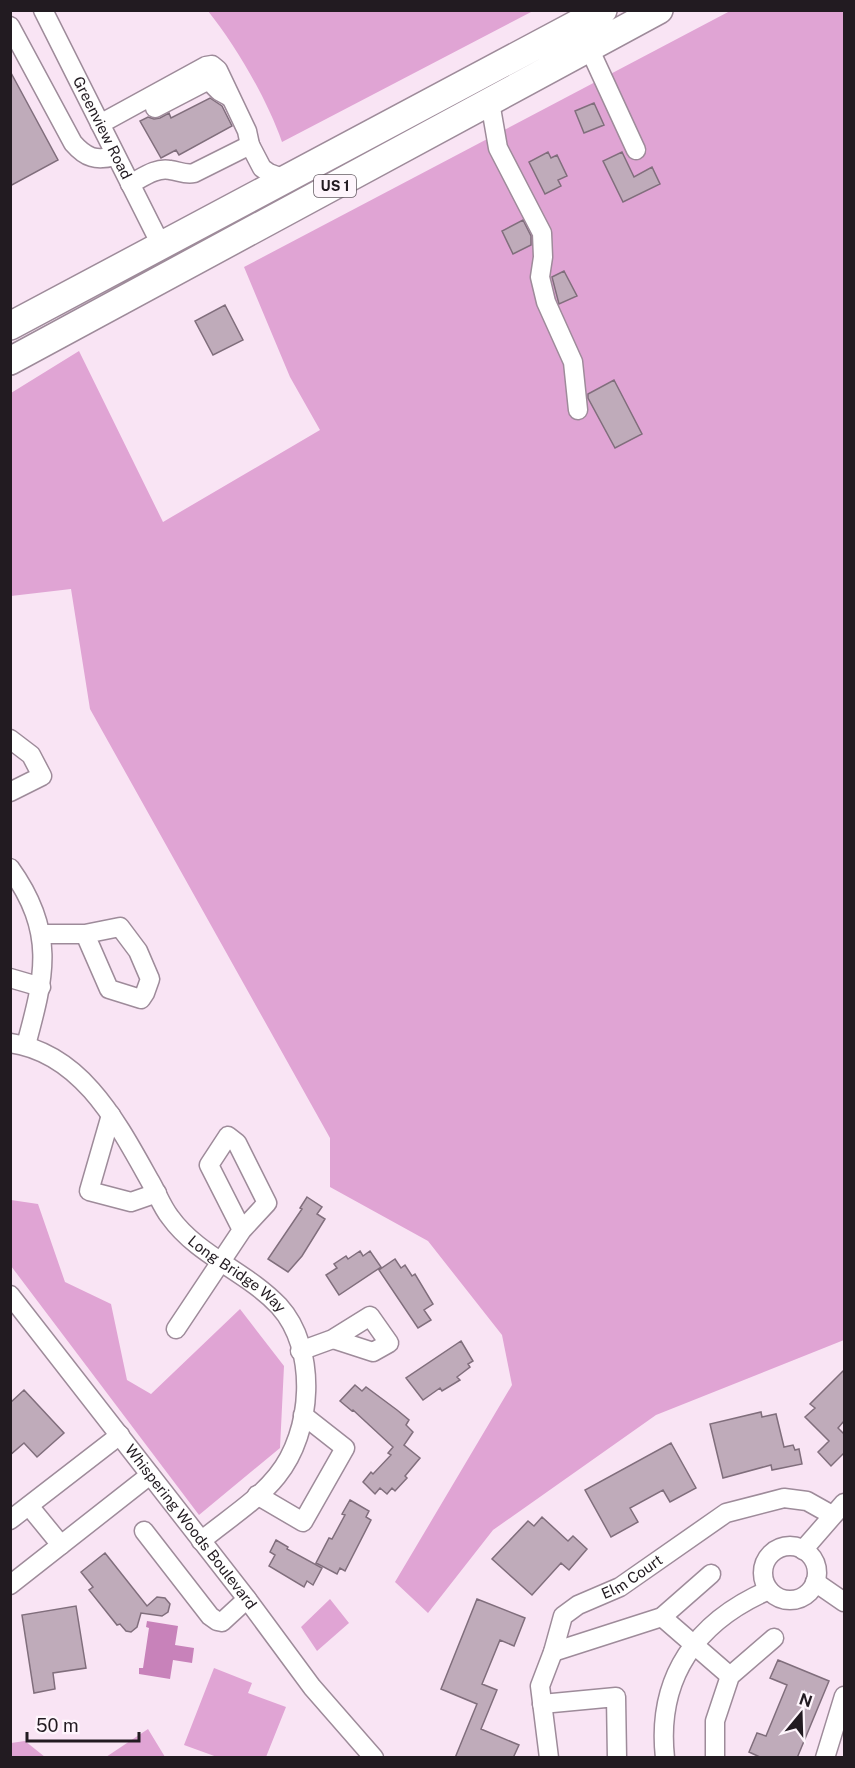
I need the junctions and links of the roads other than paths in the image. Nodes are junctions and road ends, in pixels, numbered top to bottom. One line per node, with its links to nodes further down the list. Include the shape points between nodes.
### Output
1 (43, 10): 7 (street, Greenview Road)
2 (603, 10): 11 (highway, US 1)
3 (659, 10): 5 (highway, US 1)
4 (10, 26): 10 (street, via 81,153 102,159)
5 (590, 48): 6 (highway, US 1); 9 (street)
6 (490, 102): 15 (highway, US 1); 16 (street, via 498,148 542,233 540,277 546,302 573,362)
7 (100, 124): 8 (street, via 209,65 218,69 247,130); 10 (street, Greenview Road)
8 (250, 145): 11 (street, via 262,168); 12 (street, via 194,173 159,170)
9 (636, 150)
10 (115, 156): 12 (street, Greenview Road)
11 (285, 179): 13 (highway, US 1)
12 (130, 184): 13 (street, Greenview Road)
13 (161, 245): 14 (highway, US 1)
14 (10, 326)
15 (10, 361)
16 (578, 410)
17 (10, 739): 18 (street, via 31,755 42,776)
18 (10, 792)
19 (10, 868): 20 (street, via 32,904)
20 (41, 934): 21 (street); 23 (street, via 44,951)
21 (85, 934)
22 (10, 978): 23 (street)
23 (40, 987): 24 (street)
24 (18, 1044): 25 (street, Long Bridge Way, via 66,1065)
25 (111, 1114): 26 (street, Long Bridge Way); 26 (street, via 89,1191 131,1202)
26 (157, 1193): 28 (street, Long Bridge Way, via 186,1236)
27 (242, 1230): 28 (street)
28 (221, 1262): 30 (street); 32 (street, Long Bridge Way, via 279,1307)
29 (10, 1295): 34 (street, Whispering Woods Boulevard)
30 (176, 1329)
31 (333, 1339): 32 (street)
32 (300, 1351): 33 (street, Long Bridge Way, via 306,1373)
33 (303, 1415): 36 (street, Long Bridge Way, via 293,1450 279,1474); 36 (street, via 345,1449 303,1522)
34 (120, 1435): 35 (street, Whispering Woods Boulevard); 37 (street)
35 (150, 1475): 41 (street, Whispering Woods Boulevard); 42 (street)
36 (257, 1495): 41 (street, Long Bridge Way)
37 (29, 1506): 39 (street); 42 (street)
38 (838, 1509): 43 (street); 53 (street, Elm Court, via 784,1498 726,1513 620,1587 562,1616)
39 (10, 1520)
40 (144, 1532): 48 (street, via 210,1617 222,1622)
41 (201, 1541): 48 (street, Whispering Woods Boulevard)
42 (61, 1545): 46 (street)
43 (803, 1550): 45 (street, via 813,1560); 47 (street, via 784,1547 770,1555 763,1572)
44 (711, 1574): 50 (street)
45 (815, 1582): 47 (street, via 795,1599 783,1599); 49 (street)
46 (10, 1585)
47 (769, 1590): 52 (street, via 727,1613)
48 (247, 1599): 57 (street, Whispering Woods Boulevard, via 312,1687)
49 (844, 1602)
50 (662, 1617): 52 (street); 53 (street)
51 (774, 1638): 54 (street)
52 (695, 1644): 54 (street); 60 (street, via 668,1698 663,1730)
53 (553, 1652): 56 (street, Elm Court, via 540,1686)
54 (730, 1676): 61 (street, via 715,1721)
55 (844, 1696): 62 (street)
56 (543, 1704): 58 (street, Elm Court); 59 (street, via 616,1697)
57 (374, 1758)
58 (549, 1758)
59 (617, 1758)
60 (665, 1758)
61 (715, 1758)
62 (825, 1758)

